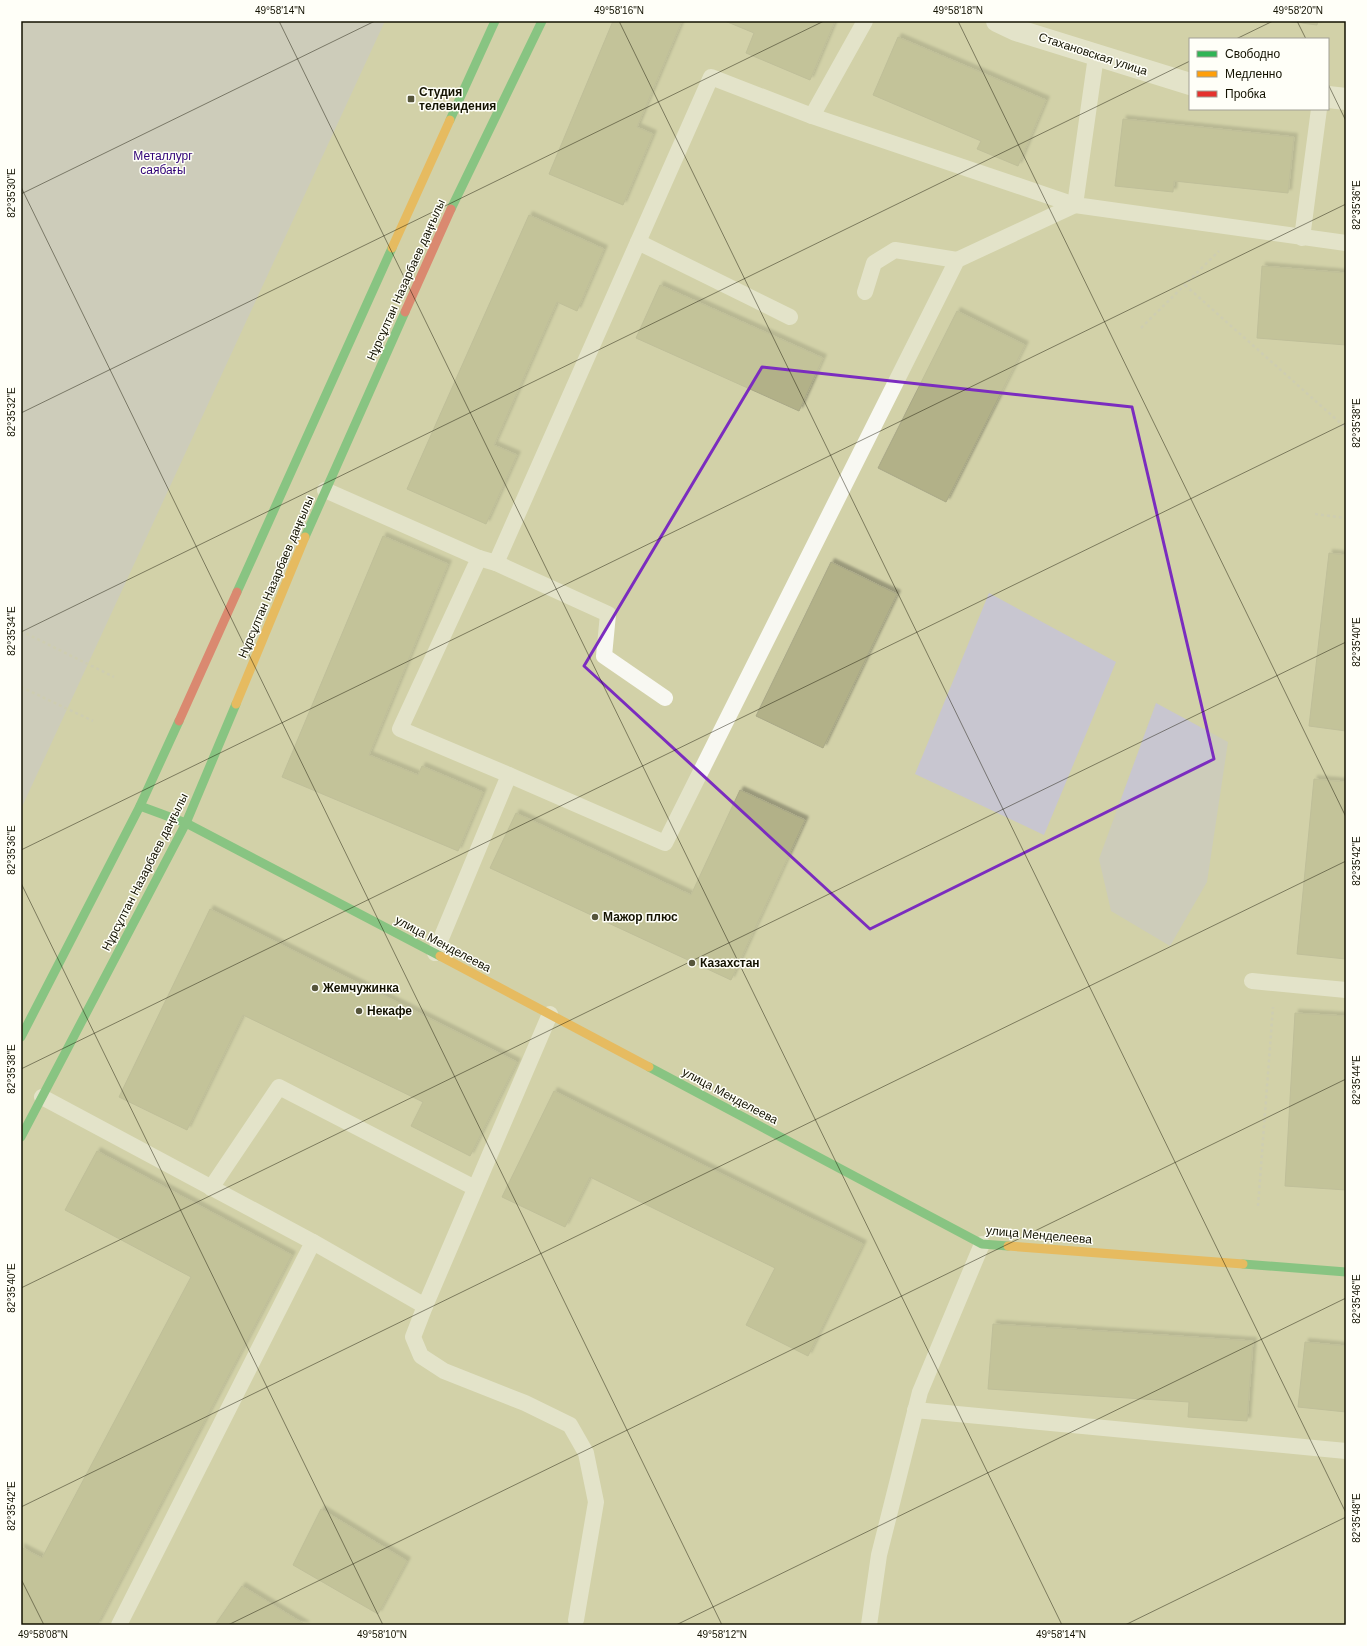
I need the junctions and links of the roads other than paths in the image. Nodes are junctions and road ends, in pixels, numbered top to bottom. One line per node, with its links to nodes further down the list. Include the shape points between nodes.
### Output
1 (495, 21): 23 (main road, Нұрсұлтан Назарбаев даңғылы)
2 (542, 21): 18 (main road, Нұрсұлтан Назарбаев даңғылы, via 454,202)
3 (865, 21): 10 (lane)
4 (997, 21): 5 (street, Стахановская улица, via 1016,30)
5 (1096, 56): 6 (street, Стахановская улица); 11 (lane)
6 (1189, 84)
7 (1329, 97): 8 (street)
8 (1346, 99)
9 (1318, 110): 12 (lane)
10 (812, 116): 11 (lane); 13 (lane, via 711,77)
11 (1075, 205): 12 (lane); 15 (lane)
12 (1302, 238): 14 (lane)
13 (638, 242): 17 (lane); 20 (lane)
14 (1346, 243)
15 (957, 260): 16 (lane, via 895,250 874,263); 22 (lane, via 665,843)
16 (865, 292)
17 (790, 317)
18 (325, 490): 19 (lane); 24 (main road, Нұрсұлтан Назарбаев даңғылы)
19 (478, 558): 20 (lane); 22 (lane, via 400,728)
20 (496, 563): 21 (lane, via 608,614 604,656)
21 (665, 698)
22 (509, 775): 25 (lane)
23 (140, 806): 24 (main road, улица Менделеева); 29 (main road, Нұрсұлтан Назарбаев даңғылы)
24 (186, 823): 25 (main road, улица Менделеева); 30 (main road, Нұрсұлтан Назарбаев даңғылы)
25 (435, 953): 28 (main road, улица Менделеева)
26 (1252, 981): 27 (lane)
27 (1346, 990)
28 (550, 1014): 33 (lane); 35 (main road, улица Менделеева)
29 (21, 1037)
30 (42, 1097): 31 (main road, Нұрсұлтан Назарбаев даңғылы); 32 (lane)
31 (21, 1137)
32 (211, 1188): 33 (lane, via 279,1088); 34 (lane)
33 (475, 1188): 37 (lane)
34 (313, 1242): 37 (lane); 41 (lane)
35 (982, 1244): 36 (main road, улица Менделеева); 38 (lane, via 920,1392)
36 (1346, 1272)
37 (425, 1306): 40 (lane, via 413,1337 422,1356 444,1370 525,1403 570,1425 586,1454 596,1502)
38 (915, 1410): 39 (lane); 42 (lane, via 879,1555)
39 (1346, 1451)
40 (576, 1620)
41 (119, 1625)
42 (869, 1625)

